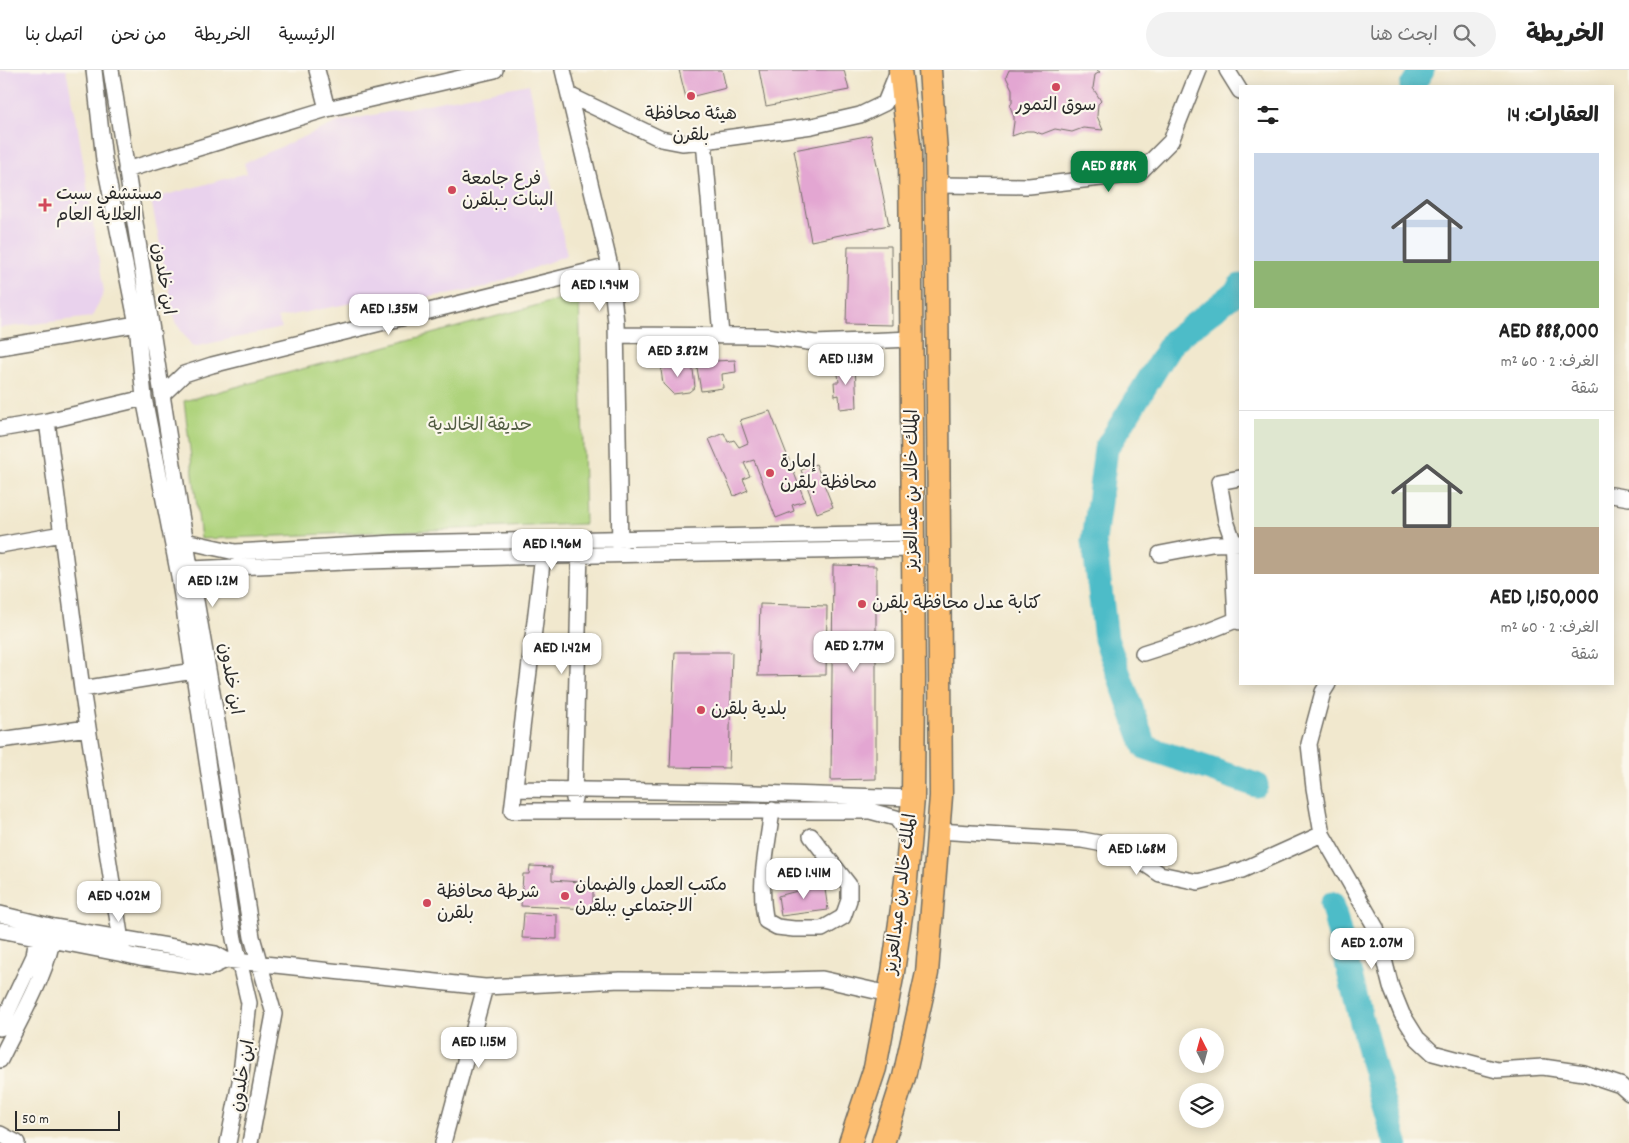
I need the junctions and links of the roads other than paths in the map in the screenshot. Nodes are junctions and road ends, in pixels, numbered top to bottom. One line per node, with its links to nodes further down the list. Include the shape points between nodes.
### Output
1 (94, 70): 17 (street, ابن خلدون, via 104,160)
2 (111, 70): 14 (street, ابن خلدون)
3 (317, 70): 12 (street)
4 (496, 70): 12 (street)
5 (562, 70): 11 (street)
6 (900, 70): 13 (street, via 885,103 860,115 812,126); 20 (highway, الملك خالد بن عبدالعزيز, via 910,152)
7 (930, 70): 15 (highway, الملك خالد بن عبدالعزيز)
8 (1199, 70): 15 (street, via 1171,141 1140,172 1029,186)
9 (1227, 70): 10 (street)
10 (1239, 89)
11 (569, 95): 13 (street, via 661,139); 16 (street)
12 (327, 109): 14 (street)
13 (704, 141): 19 (street)
14 (126, 170): 22 (street, ابن خلدون)
15 (936, 185): 52 (highway, الملك خالد بن عبدالعزيز, via 941,693)
16 (610, 266): 18 (street); 22 (street, via 212,365 184,374)
17 (137, 324): 21 (street); 23 (street, ابن خلدون)
18 (617, 335): 19 (street); 30 (street)
19 (721, 335): 20 (street, via 766,336 815,343)
20 (912, 338): 32 (highway, الملك خالد بن عبدالعزيز)
21 (0, 347)
22 (162, 396): 31 (street, ابن خلدون)
23 (144, 398): 24 (street); 42 (street, ابن خلدون, via 179,576)
24 (47, 421): 25 (street); 29 (street)
25 (0, 429)
26 (1239, 478): 33 (street, via 1219,482 1226,521)
27 (1614, 496): 28 (street)
28 (1629, 498)
29 (62, 534): 34 (street); 44 (street)
30 (619, 539): 32 (street); 36 (street); 38 (street)
31 (185, 541): 35 (street, via 235,552 395,544); 39 (street, ابن خلدون)
32 (913, 541): 38 (street); 49 (highway, الملك خالد بن عبدالعزيز)
33 (1236, 544): 37 (street, via 1212,544); 40 (street)
34 (0, 545)
35 (544, 548): 36 (street); 39 (street); 47 (street)
36 (580, 548): 38 (street); 48 (street)
37 (1160, 554)
38 (620, 555)
39 (190, 570): 62 (street, ابن خلدون, via 252,937)
40 (1238, 621): 41 (street)
41 (1143, 653)
42 (193, 671): 44 (street); 61 (street, ابن خلدون, via 234,939)
43 (1327, 685): 53 (street, via 1309,744)
44 (82, 688): 45 (street)
45 (88, 728): 46 (street); 60 (street)
46 (0, 740)
47 (515, 789): 48 (street); 51 (street, via 512,811)
48 (574, 790): 49 (street); 51 (street)
49 (913, 798): 55 (highway, الملك خالد بن عبدالعزيز)
50 (772, 810): 51 (street); 54 (street, via 762,887 763,910 766,921 778,927 822,928 844,917 850,900 849,885); 55 (street, via 870,811 896,818)
51 (574, 811)
52 (938, 831): 53 (street, via 1082,840 1120,847 1160,874 1198,882 1242,870); 74 (highway, الملك خالد بن عبدالعزيز, via 927,973 904,1077)
53 (1322, 834): 67 (street, via 1376,928 1391,987 1402,1014 1417,1038 1433,1053 1497,1070 1543,1067 1584,1073 1620,1085)
54 (811, 836)
55 (910, 837): 64 (highway, الملك خالد بن عبدالعزيز)
56 (0, 914): 58 (street)
57 (0, 930): 58 (street)
58 (38, 931): 59 (street); 65 (street, via 34,956)
59 (54, 934): 60 (street); 66 (street, via 40,978)
60 (122, 946): 61 (street, via 215,954)
61 (232, 961): 62 (street); 70 (street, ابن خلدون, via 249,1003 240,1082)
62 (260, 964): 63 (street); 71 (street, ابن خلدون, via 274,1014)
63 (484, 987): 64 (street, via 620,980 822,979); 72 (street)
64 (889, 994): 73 (highway, الملك خالد بن عبدالعزيز, via 875,1068)
65 (0, 1028)
66 (0, 1060)
67 (1629, 1093)
68 (0, 1134): 69 (street)
69 (17, 1143)
70 (228, 1143)
71 (250, 1143)
72 (443, 1143)
73 (850, 1143)
74 (883, 1143)

